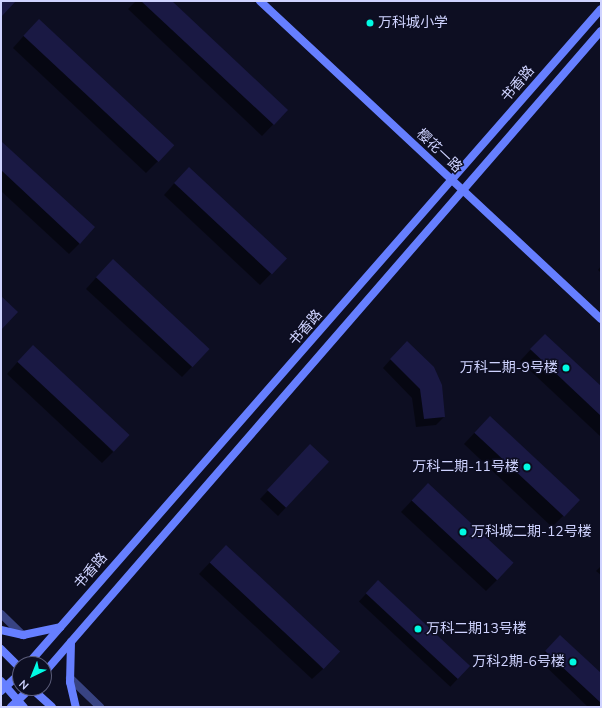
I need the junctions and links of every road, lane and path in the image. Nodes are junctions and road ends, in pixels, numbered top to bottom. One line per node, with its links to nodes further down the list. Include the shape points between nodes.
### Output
1 (260, 1): 4 (street, 樱花一路)
2 (601, 9): 4 (street, 书香路)
3 (601, 31): 5 (street, 书香路)
4 (452, 180): 5 (street, 樱花一路); 8 (street, 书香路)
5 (462, 190): 6 (street, 樱花一路); 11 (street, 书香路)
6 (601, 319)
7 (1, 614): 10 (street)
8 (60, 627): 10 (street); 13 (street, 书香路)
9 (1, 630): 10 (street)
10 (23, 635)
11 (71, 642): 15 (street, 书香路); 16 (street)
12 (1, 649): 14 (street)
13 (35, 656)
14 (12, 660)
15 (52, 664)
16 (70, 678): 25 (street); 26 (street)
17 (12, 679): 18 (street)
18 (3, 686): 21 (street)
19 (22, 696): 21 (street)
20 (40, 696): 24 (street)
21 (17, 700): 22 (street); 23 (street)
22 (11, 707)
23 (24, 707)
24 (52, 707)
25 (76, 707)
26 (100, 707)

